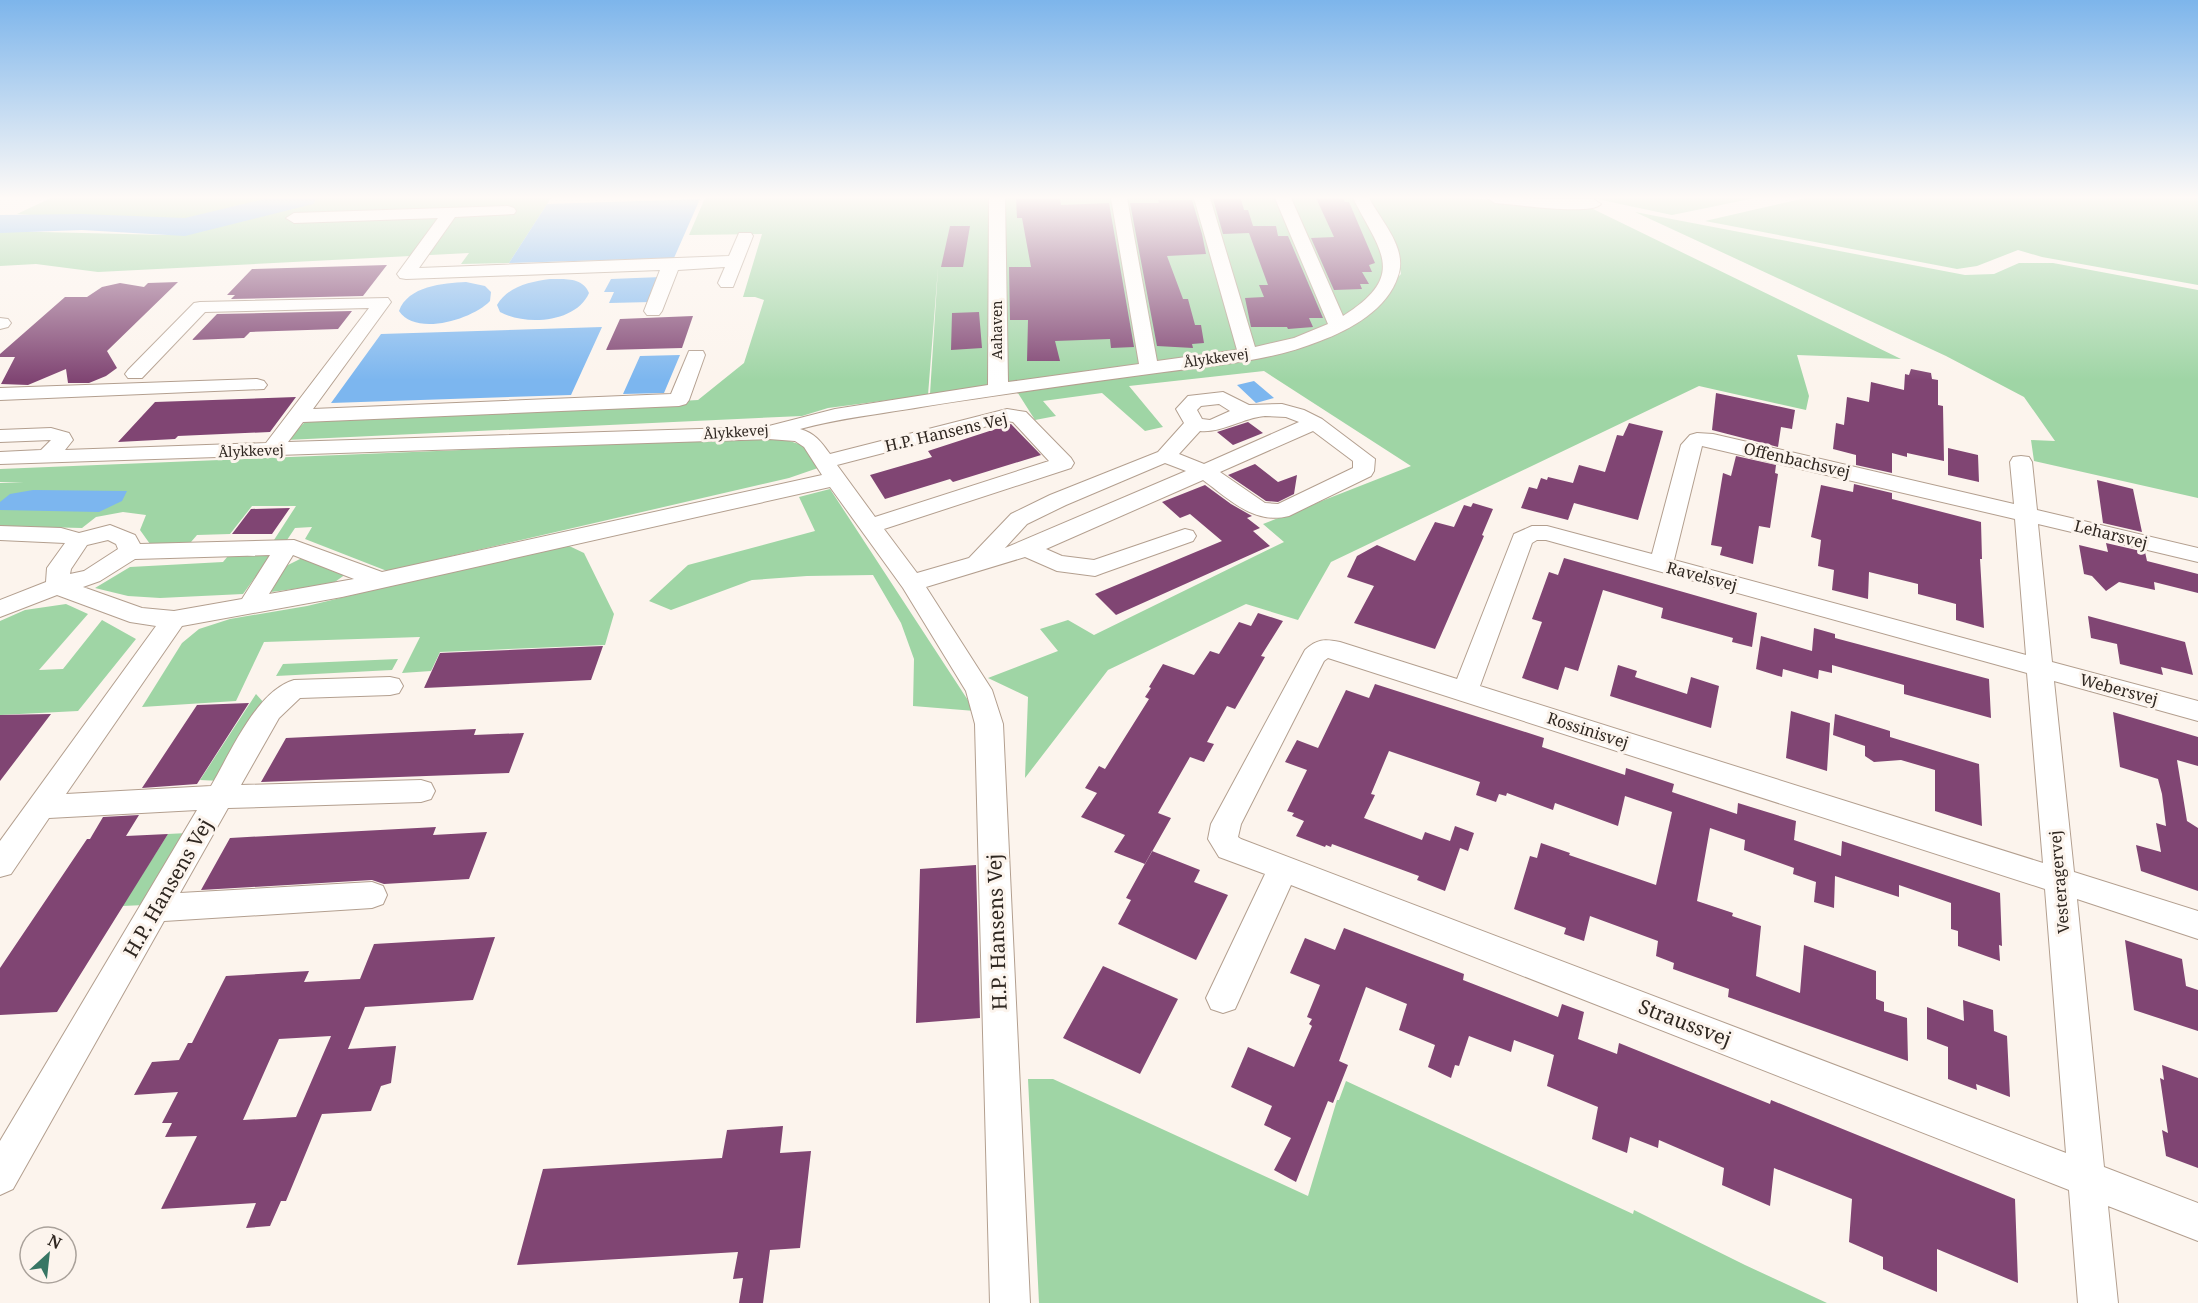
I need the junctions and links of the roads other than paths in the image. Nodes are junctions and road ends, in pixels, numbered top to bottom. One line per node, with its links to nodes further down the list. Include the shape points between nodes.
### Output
1 (417, 259): 9 (street)
2 (997, 259): 19 (street, Aahaven)
3 (1130, 259): 16 (street)
4 (1220, 259): 14 (street)
5 (1309, 259): 13 (street)
6 (1392, 259): 13 (street, Ålykkevej, via 1389,278 1377,296)
7 (735, 261): 8 (street); 10 (street)
8 (671, 265): 9 (street); 12 (street)
9 (406, 274): 11 (street)
10 (727, 283)
11 (382, 302): 17 (street, via 200,307); 21 (street)
12 (653, 311)
13 (1338, 326): 14 (street, Ålykkevej, via 1303,342)
14 (1248, 354): 16 (street, Ålykkevej)
15 (696, 355): 21 (street, via 679,400)
16 (1149, 368): 19 (street, Ålykkevej)
17 (135, 374)
18 (257, 386): 20 (street)
19 (998, 389): 23 (street, Ålykkevej, via 804,420)
20 (0, 394)
21 (297, 417): 25 (street)
22 (1315, 423): 27 (street, via 1298,412 1277,408 1245,412 1223,399 1195,400 1186,410 1195,424); 31 (street); 31 (street, via 1364,459 1364,471 1281,511 1260,510)
23 (767, 433): 25 (street, Ålykkevej); 30 (street, H.P. Hansens Vej, via 802,436 812,443)
24 (0, 436): 26 (street, via 62,437)
25 (272, 450): 26 (street, Ålykkevej)
26 (47, 456): 28 (street, Ålykkevej)
27 (1165, 456): 31 (street); 32 (street)
28 (0, 458)
29 (2021, 462): 33 (street, Vesteragervej)
30 (830, 470): 34 (street, H.P. Hansens Vej); 34 (street, H.P. Hansens Vej, via 1008,415 1019,416 1063,463); 44 (street)
31 (1204, 471): 38 (street)
32 (1091, 487): 38 (street); 42 (street, via 1019,519)
33 (2025, 514): 41 (street, Leharsvej); 43 (street, Offenbachsvej, via 1698,439 1691,445); 50 (street, Vesteragervej)
34 (870, 526): 45 (street, H.P. Hansens Vej)
35 (0, 533): 37 (street, via 61,535)
36 (1185, 536): 38 (street, via 1095,568 1057,563)
37 (79, 540): 40 (street, via 110,532 127,540); 46 (street, via 59,568)
38 (1034, 545): 42 (street)
39 (287, 547): 40 (street); 44 (street); 47 (street)
40 (130, 552): 46 (street, via 92,576)
41 (2198, 555)
42 (978, 563): 45 (street)
43 (1661, 565): 50 (street, Ravelsvej); 52 (street, Ravelsvej, via 1546,533 1532,533 1522,539)
44 (380, 580): 47 (street)
45 (912, 583): 68 (street, H.P. Hansens Vej, via 980,690 989,723)
46 (57, 586): 48 (street); 49 (street, via 139,616)
47 (250, 605): 49 (street)
48 (0, 609)
49 (174, 619): 56 (street)
50 (2039, 667): 53 (street, Webersvej); 60 (street, Vesteragervej)
51 (390, 686): 55 (street, H.P. Hansens Vej, via 294,689 269,711)
52 (1465, 691): 57 (street, Rossinisvej, via 1323,648 1314,656 1226,824); 60 (street, Rossinisvej)
53 (2198, 711)
54 (421, 791): 55 (street)
55 (221, 797): 56 (street); 62 (street, H.P. Hansens Vej)
56 (41, 807): 58 (street)
57 (1223, 838): 59 (street, Straussvej, via 1230,848)
58 (0, 865)
59 (1283, 868): 64 (street); 66 (street, Straussvej)
60 (2059, 880): 63 (street, Rossinisvej); 66 (street, Vesteragervej)
61 (372, 895): 62 (street)
62 (156, 908): 65 (street, H.P. Hansens Vej)
63 (2198, 925)
64 (1223, 998)
65 (0, 1176)
66 (2086, 1178): 67 (street, Straussvej); 69 (street, Vesteragervej)
67 (2198, 1222)
68 (1010, 1303)
69 (2098, 1303)

